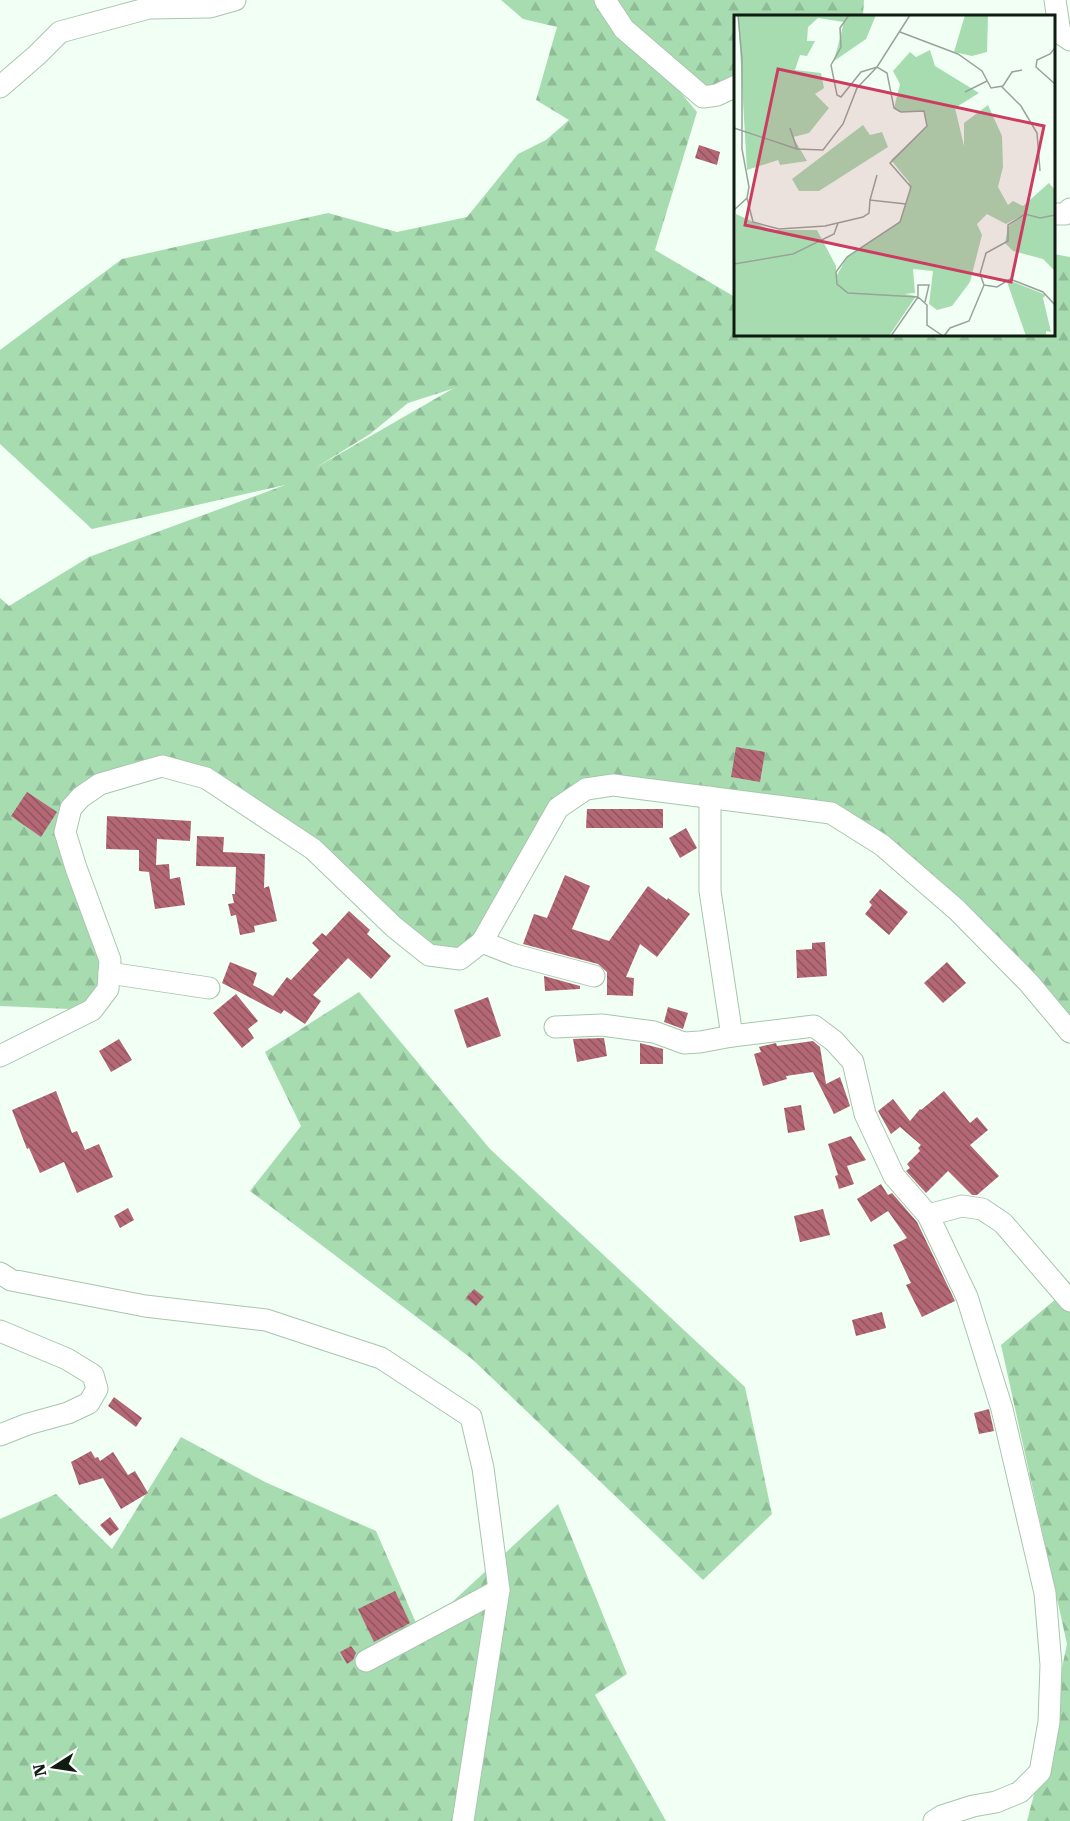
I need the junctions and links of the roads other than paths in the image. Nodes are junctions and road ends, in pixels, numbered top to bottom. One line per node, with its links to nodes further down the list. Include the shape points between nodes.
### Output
1 (235, 0): 6 (street, via 210,7 148,8 60,32)
2 (605, 0): 5 (street, via 624,29 703,97)
3 (1055, 0): 4 (street, via 1060,33)
4 (1070, 40)
5 (734, 86)
6 (0, 87)
7 (1070, 209): 8 (street, via 1065,214)
8 (1055, 214)
9 (710, 797): 10 (street, via 613,785 586,789 558,808); 15 (street, via 831,813 882,845 957,910 1029,983); 16 (street, via 710,891)
10 (482, 942): 11 (street, via 460,960 429,955 313,849 206,778 162,766 100,784 71,808 65,832 110,960); 12 (street)
11 (109, 973): 13 (street); 17 (street, via 108,989 92,1010)
12 (594, 976)
13 (209, 988)
14 (555, 1027): 16 (street, via 602,1025 654,1032 684,1043)
15 (1070, 1032)
16 (732, 1036): 18 (street, via 814,1026 834,1041 853,1062 865,1114 894,1176)
17 (0, 1056)
18 (927, 1215): 20 (street, via 962,1206 982,1209 1003,1223); 26 (street, via 967,1297 1002,1409 1045,1593 1051,1665 1049,1722 1040,1772 1020,1792)
19 (0, 1273): 23 (street, via 11,1280 145,1306 266,1320 381,1358 471,1417 483,1468)
20 (1070, 1301)
21 (0, 1331): 22 (street, via 75,1364 93,1375 97,1389 89,1403 68,1413)
22 (0, 1435)
23 (499, 1590): 24 (street); 25 (street)
24 (366, 1661)
25 (463, 1821)
26 (934, 1821)

